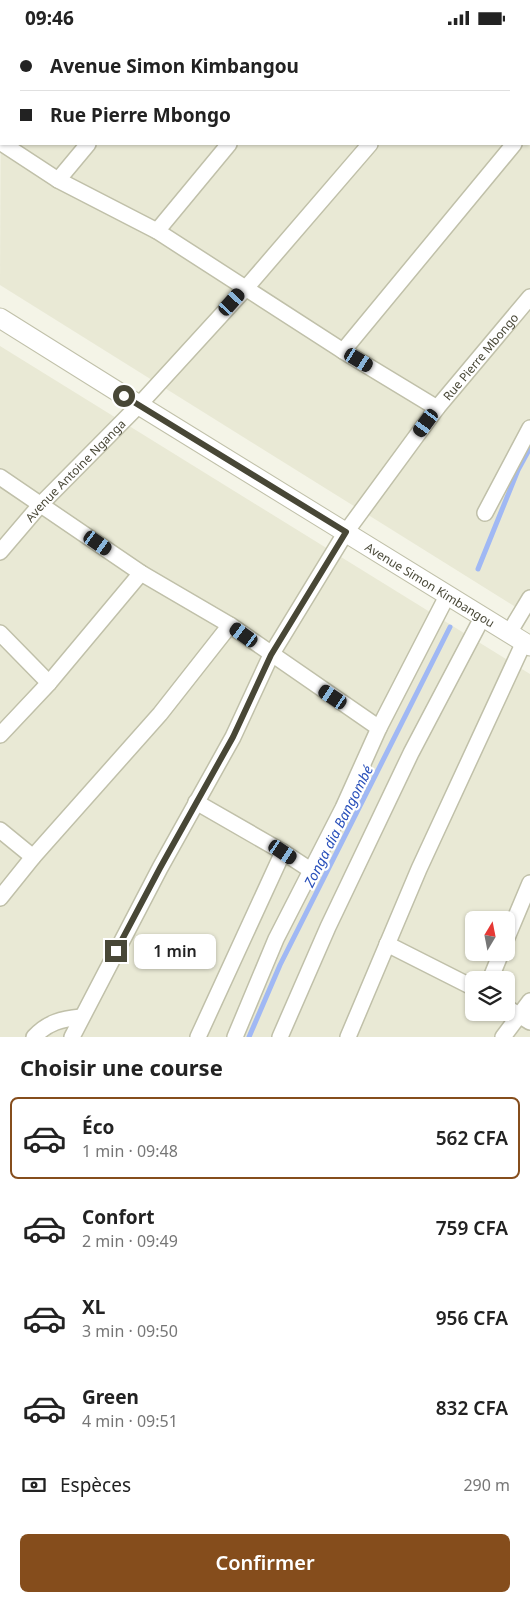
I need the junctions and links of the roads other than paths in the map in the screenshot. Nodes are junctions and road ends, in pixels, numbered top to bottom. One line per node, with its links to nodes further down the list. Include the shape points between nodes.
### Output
1 (4, 145): 6 (street)
2 (87, 145): 6 (street)
3 (228, 145): 7 (street)
4 (369, 145): 8 (street, Avenue Antoine Nganga)
5 (513, 145): 11 (street)
6 (58, 180): 7 (street)
7 (157, 231): 8 (street)
8 (246, 288): 11 (street); 12 (street, Avenue Antoine Nganga)
9 (530, 297): 13 (street, Rue Pierre Mbongo)
10 (0, 318): 12 (street, Avenue Simon Kimbangou)
11 (343, 351): 13 (street)
12 (139, 405): 16 (street, Avenue Antoine Nganga); 18 (street, Avenue Simon Kimbangou)
13 (437, 408): 18 (street, Rue Pierre Mbongo)
14 (530, 428): 17 (street)
15 (0, 477): 16 (street)
16 (41, 504): 19 (street, Avenue Antoine Nganga); 20 (street)
17 (485, 513)
18 (346, 532): 21 (street, Avenue Simon Kimbangou); 27 (street, Rue Pierre Mbongo)
19 (0, 552)
20 (141, 573): 24 (street); 28 (street)
21 (448, 596): 23 (street, Avenue Simon Kimbangou); 29 (street)
22 (530, 599): 26 (street)
23 (483, 616): 26 (street, Avenue Simon Kimbangou); 48 (street, via 348,883)
24 (230, 625): 27 (street); 34 (street, via 160,714)
25 (0, 633): 28 (street)
26 (521, 640): 39 (street)
27 (271, 655): 29 (street); 31 (street, Rue Pierre Mbongo, via 233,737)
28 (50, 683): 30 (street)
29 (379, 728): 35 (street)
30 (0, 735)
31 (196, 802): 33 (street); 42 (street, Rue Pierre Mbongo)
32 (0, 830): 34 (street)
33 (283, 852): 35 (street); 46 (street)
34 (33, 857): 37 (street)
35 (312, 871): 47 (street, via 276,939)
36 (530, 883): 38 (street)
37 (0, 897)
38 (515, 919)
39 (387, 944): 40 (street); 49 (street)
40 (465, 983)
41 (530, 1001): 43 (street)
42 (81, 1017): 44 (street, via 50,1023); 45 (street, Rue Pierre Mbongo)
43 (525, 1018): 50 (street)
44 (34, 1037)
45 (72, 1037)
46 (198, 1037)
47 (235, 1037)
48 (280, 1037)
49 (348, 1037)
50 (503, 1037)

